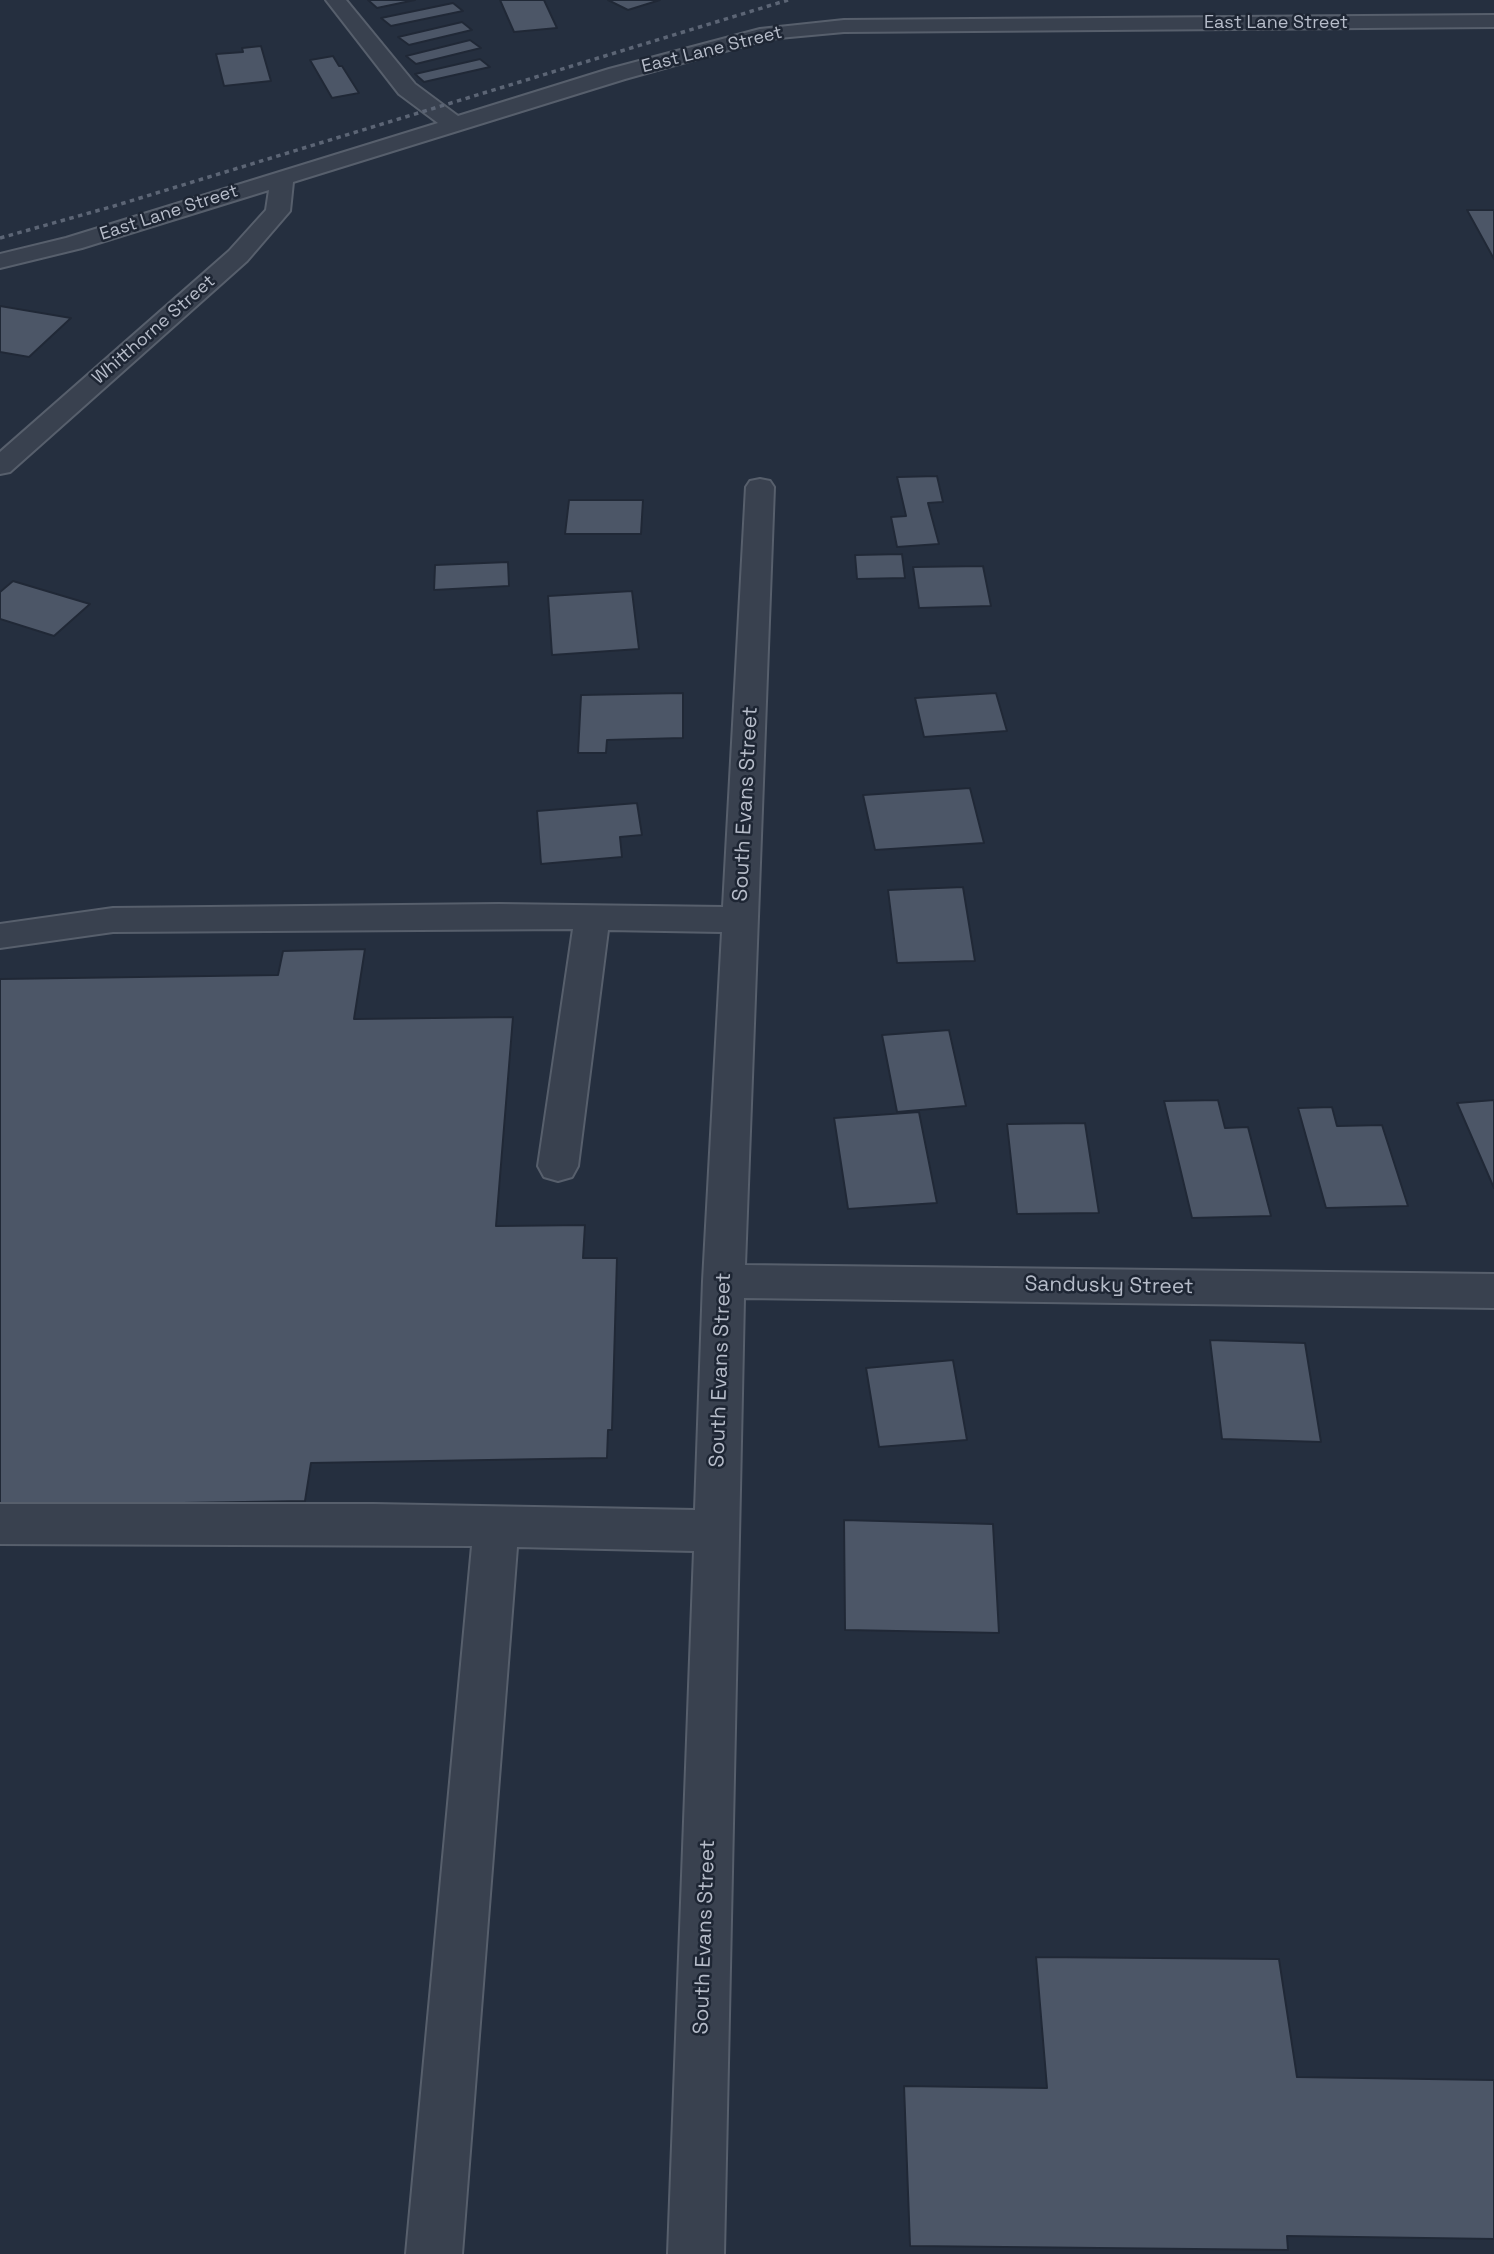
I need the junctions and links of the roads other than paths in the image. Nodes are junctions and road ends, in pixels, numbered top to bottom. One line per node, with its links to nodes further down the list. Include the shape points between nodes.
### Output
1 (336, 0): 3 (street, via 407,89)
2 (1494, 21): 3 (street, East Lane Street, via 839,17 617,74)
3 (454, 124): 4 (street, East Lane Street)
4 (282, 177): 5 (street, East Lane Street, via 74,243); 6 (street, Whitthorne Street, via 278,211 238,256)
5 (0, 261)
6 (0, 466)
7 (760, 487): 9 (street, South Evans Street)
8 (592, 917): 9 (street); 10 (street, via 113,920); 11 (street)
9 (741, 920): 12 (street, South Evans Street)
10 (0, 936)
11 (558, 1166)
12 (724, 1281): 13 (street, Sandusky Street); 16 (street, South Evans Street)
13 (1494, 1291)
14 (0, 1524): 15 (street)
15 (496, 1527): 16 (street); 17 (street)
16 (717, 1531): 18 (street, South Evans Street)
17 (434, 2254)
18 (696, 2254)

